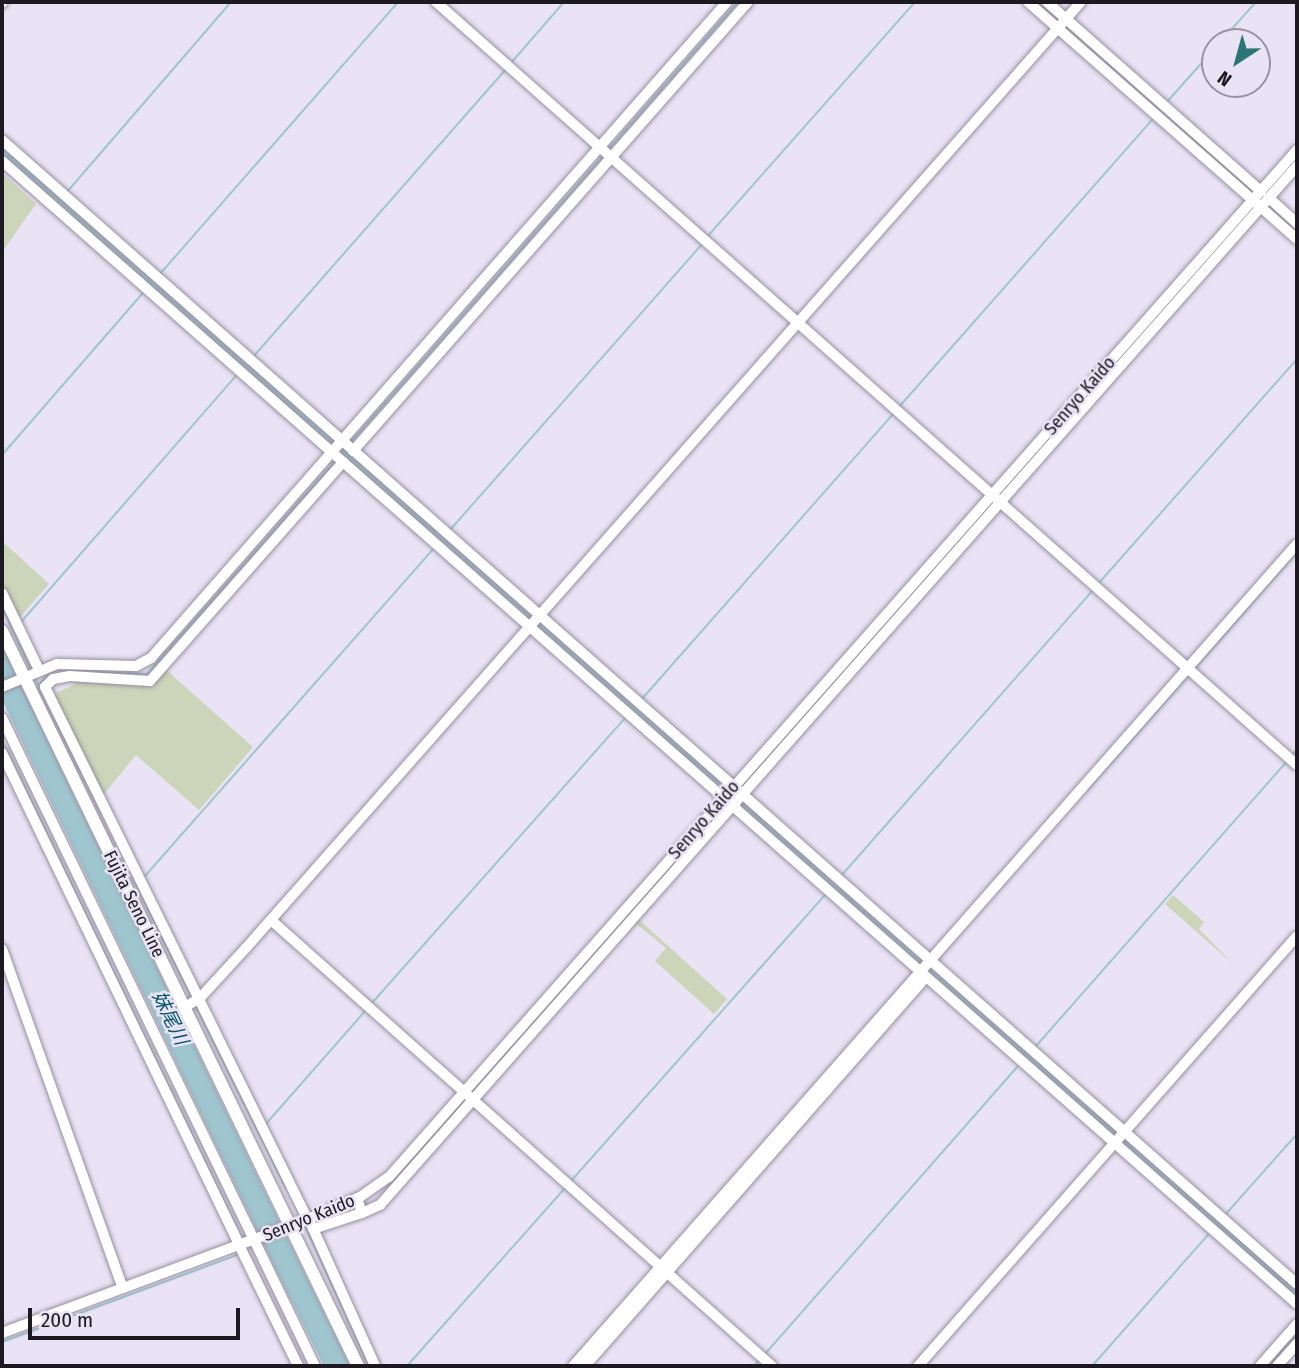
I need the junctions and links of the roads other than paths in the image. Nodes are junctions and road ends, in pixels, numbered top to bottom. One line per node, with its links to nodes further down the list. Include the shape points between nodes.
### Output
1 (436, 2): 11 (street)
2 (727, 2): 11 (street)
3 (748, 2): 11 (street)
4 (1028, 2): 7 (street)
5 (1047, 2): 7 (street)
6 (1081, 2): 7 (street)
7 (1064, 22): 8 (street); 18 (street)
8 (1160, 107): 14 (street); 15 (street)
9 (2, 140): 19 (street)
10 (1297, 150): 14 (street)
11 (605, 152): 18 (street); 20 (street)
12 (2, 161): 19 (street)
13 (1297, 166): 14 (street)
14 (1265, 194): 15 (street, Senryo Kaido); 16 (street)
15 (1257, 204): 17 (street); 22 (street, Senryo Kaido)
16 (1297, 223)
17 (1297, 239)
18 (798, 323): 22 (street); 27 (street)
19 (243, 363): 20 (street)
20 (342, 447): 21 (street); 23 (street); 26 (street)
21 (343, 462): 23 (street); 26 (street)
22 (997, 499): 29 (street); 37 (street, Senryo Kaido)
23 (439, 534): 27 (street); 27 (street)
24 (1297, 544): 29 (street)
25 (2, 593): 31 (street, via 17,624)
26 (207, 605): 30 (street, via 146,662); 30 (street, via 150,681)
27 (533, 621): 33 (street); 41 (street)
28 (2, 631): 31 (main road, Fujita Seno Line)
29 (1191, 670): 36 (street); 44 (street)
30 (82, 671): 31 (street); 45 (street, via 59,677 45,687 140,880)
31 (30, 674): 32 (street); 45 (main road, Fujita Seno Line)
32 (2, 687)
33 (630, 707): 37 (street); 38 (street)
34 (2, 718): 46 (street)
35 (2, 753): 46 (street)
36 (1297, 765)
37 (737, 791): 38 (street, Senryo Kaido); 39 (street); 40 (street)
38 (722, 799): 39 (street); 47 (street, Senryo Kaido)
39 (731, 807): 40 (street); 47 (street)
40 (836, 887): 44 (street)
41 (271, 920): 45 (street); 47 (street)
42 (1297, 936): 48 (street)
43 (2, 949): 56 (street)
44 (927, 967): 48 (street); 54 (street)
45 (193, 1003): 51 (street); 52 (main road, Fujita Seno Line)
46 (176, 1097): 53 (street); 61 (street, via 239,1245)
47 (468, 1097): 49 (street, Senryo Kaido); 49 (street, via 380,1205); 54 (street)
48 (1122, 1136): 50 (street); 50 (street); 68 (street)
49 (360, 1207): 51 (street); 52 (street, Senryo Kaido)
50 (1215, 1220): 55 (street); 57 (street)
51 (310, 1224): 64 (street)
52 (290, 1226): 53 (street, Senryo Kaido); 63 (main road, Fujita Seno Line)
53 (255, 1240): 56 (street, Senryo Kaido); 62 (street)
54 (663, 1271): 65 (street); 66 (street); 67 (street)
55 (1297, 1284)
56 (123, 1288): 59 (street, Senryo Kaido)
57 (1297, 1304)
58 (1297, 1324): 69 (street)
59 (2, 1333)
60 (1297, 1343): 70 (street)
61 (298, 1366)
62 (315, 1366)
63 (358, 1366)
64 (375, 1366)
65 (573, 1366)
66 (585, 1366)
67 (772, 1366)
68 (918, 1366)
69 (1260, 1366)
70 (1277, 1366)

